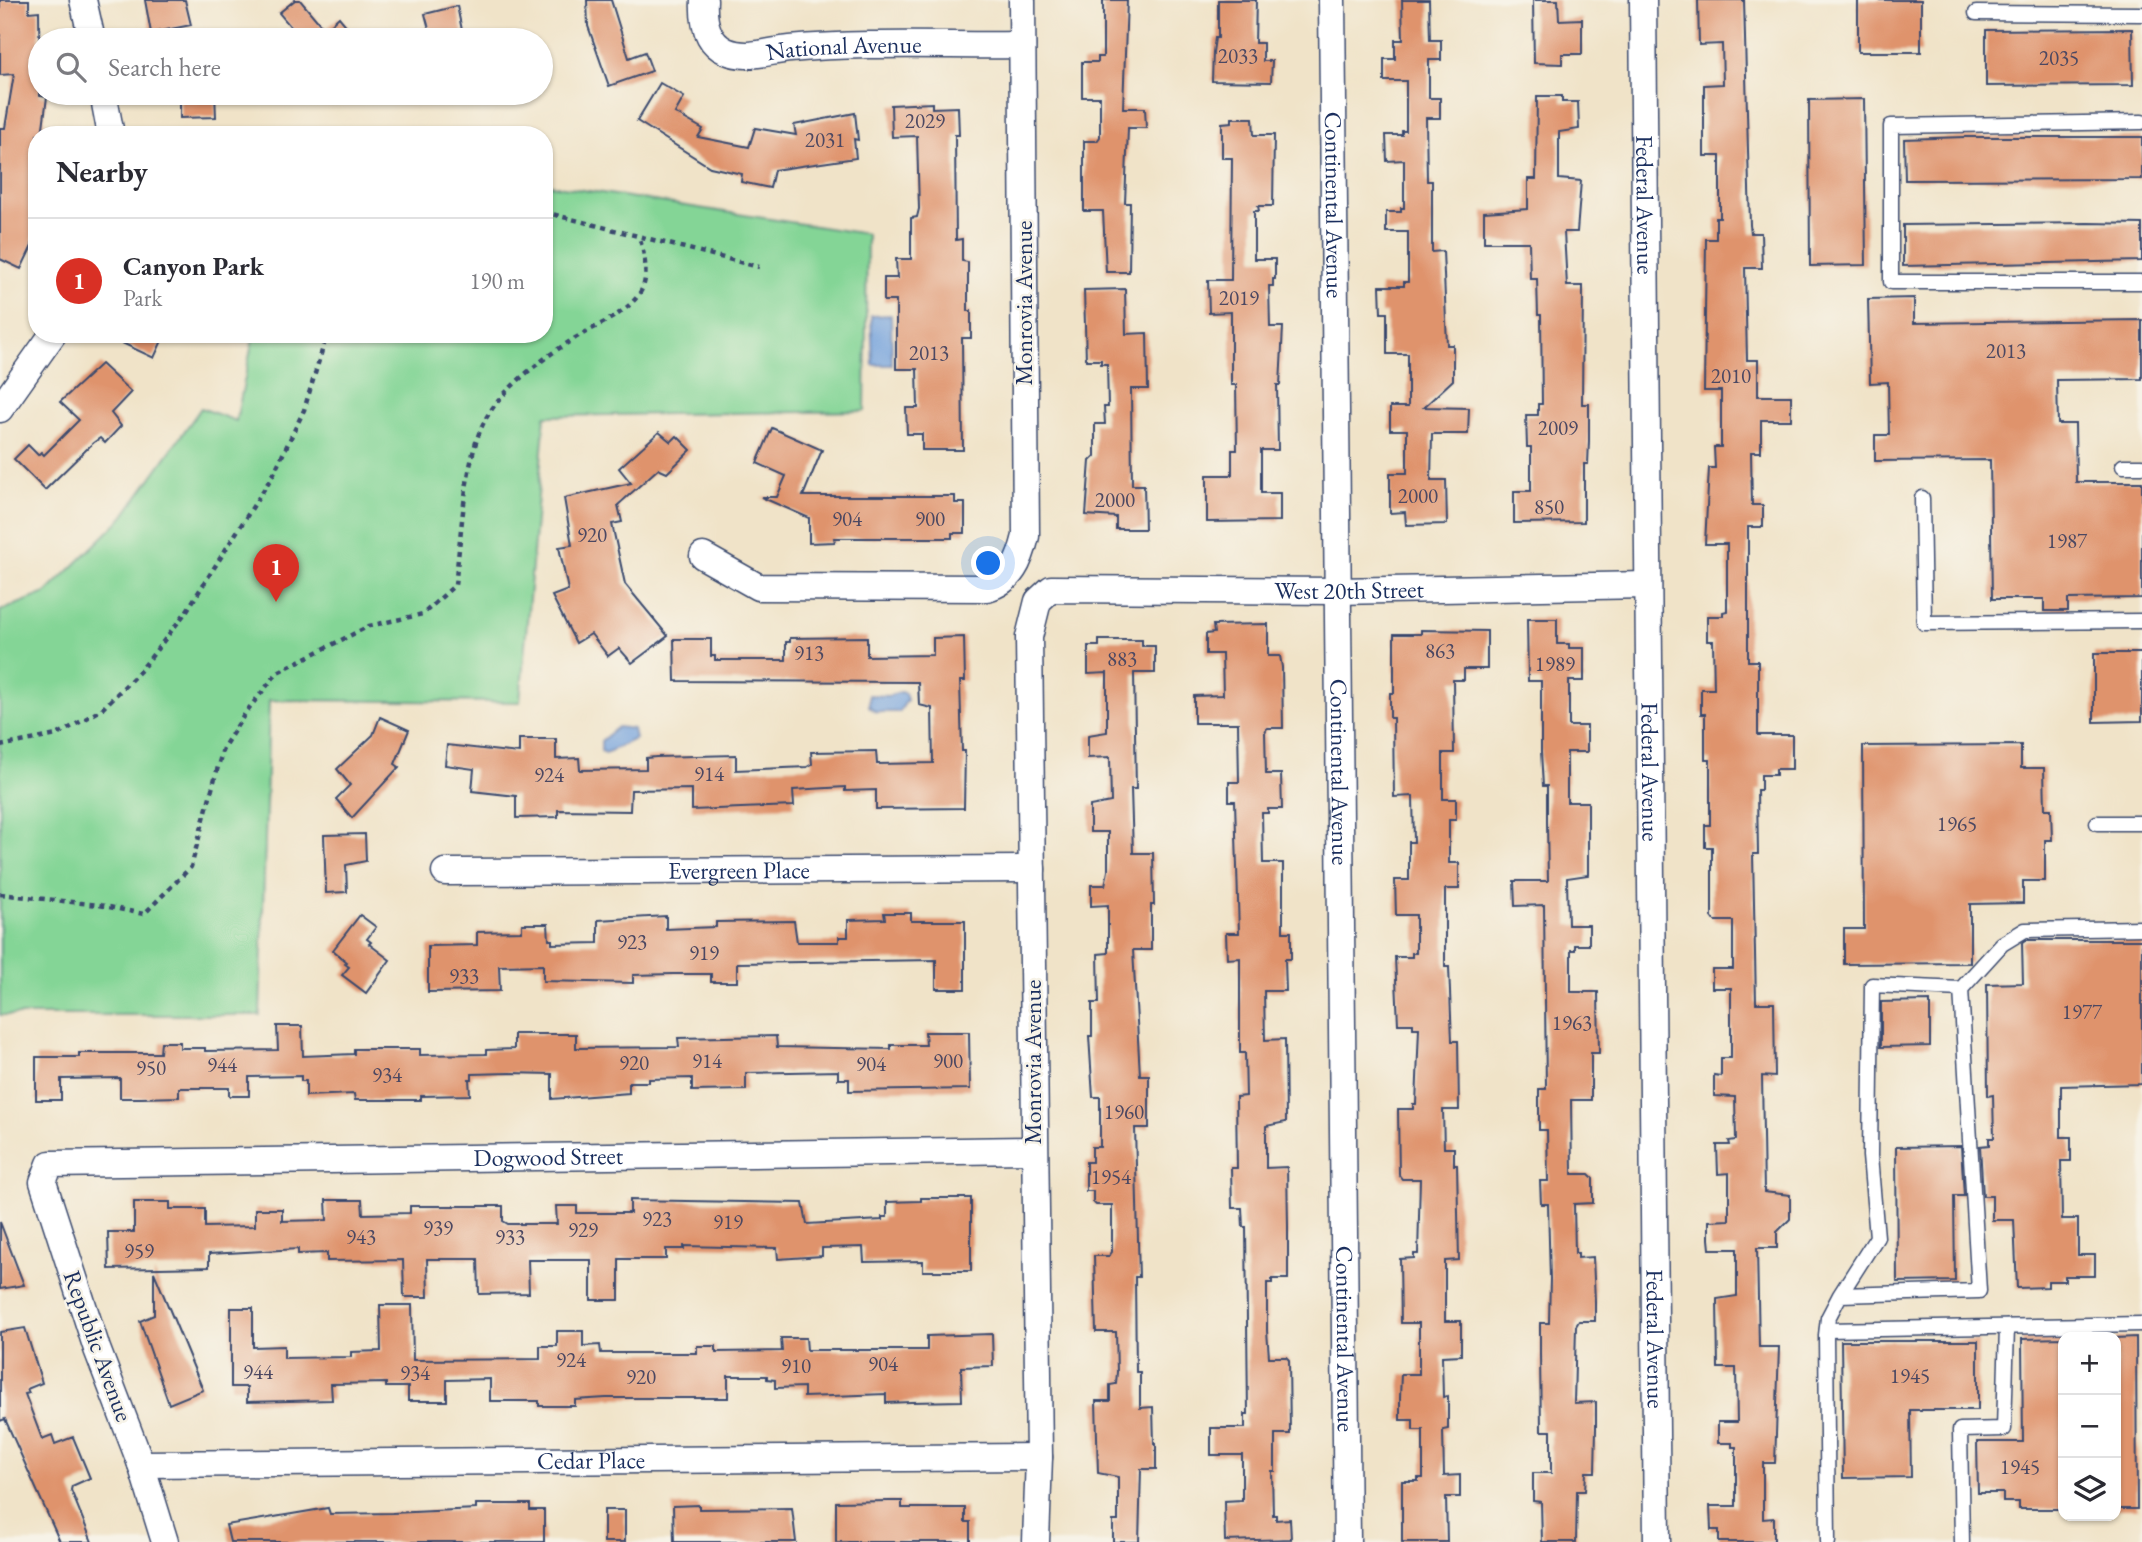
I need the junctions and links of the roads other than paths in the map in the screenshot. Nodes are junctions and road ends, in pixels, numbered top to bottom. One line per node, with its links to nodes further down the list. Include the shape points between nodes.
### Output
1 (83, 0): 8 (street)
2 (704, 0): 9 (street, National Avenue, via 705,24 713,43 745,55 789,49)
3 (1022, 0): 9 (street, Monrovia Avenue)
4 (1332, 0): 22 (street, Continental Avenue)
5 (1643, 0): 20 (street, Federal Avenue)
6 (1976, 13): 7 (lane)
7 (2142, 14)
8 (89, 28)
9 (1022, 45): 19 (street, Monrovia Avenue, via 1026,536 1014,570 1000,584 987,588 758,586)
10 (105, 105): 12 (street)
11 (2142, 122): 13 (lane, via 1891,126 1891,282)
12 (109, 126)
13 (2142, 282)
14 (47, 343): 15 (street)
15 (0, 409)
16 (2123, 466): 17 (lane)
17 (2142, 466)
18 (1922, 498): 23 (lane, via 1924,623)
19 (703, 556)
20 (1647, 585): 22 (street, West 20th Street); 41 (street, Federal Avenue)
21 (1051, 589): 22 (street, West 20th Street); 26 (street, Monrovia Avenue, via 1038,601 1029,638)
22 (1336, 591): 40 (street, Continental Avenue)
23 (2142, 621)
24 (2097, 823): 25 (lane)
25 (2142, 823)
26 (1032, 869): 27 (street, Evergreen Place); 30 (street, Monrovia Avenue)
27 (445, 872)
28 (2142, 928): 29 (lane, via 2025,930 2003,944)
29 (1961, 989): 32 (lane, via 1872,985 1870,1156 1877,1237); 32 (lane, via 1979,1291)
30 (1033, 1150): 31 (street, Dogwood Street); 36 (street, Monrovia Avenue)
31 (64, 1161): 37 (street, Republic Avenue, via 50,1164 43,1182 97,1349)
32 (1840, 1295): 35 (lane)
33 (2142, 1324): 34 (lane)
34 (2007, 1327): 35 (lane); 43 (lane, via 2004,1429 1960,1430)
35 (1827, 1330): 42 (lane)
36 (1038, 1457): 37 (street, Cedar Place); 39 (street, Monrovia Avenue)
37 (141, 1464): 38 (street, Republic Avenue)
38 (165, 1542)
39 (1036, 1542)
40 (1347, 1542)
41 (1657, 1542)
42 (1828, 1542)
43 (1962, 1542)

